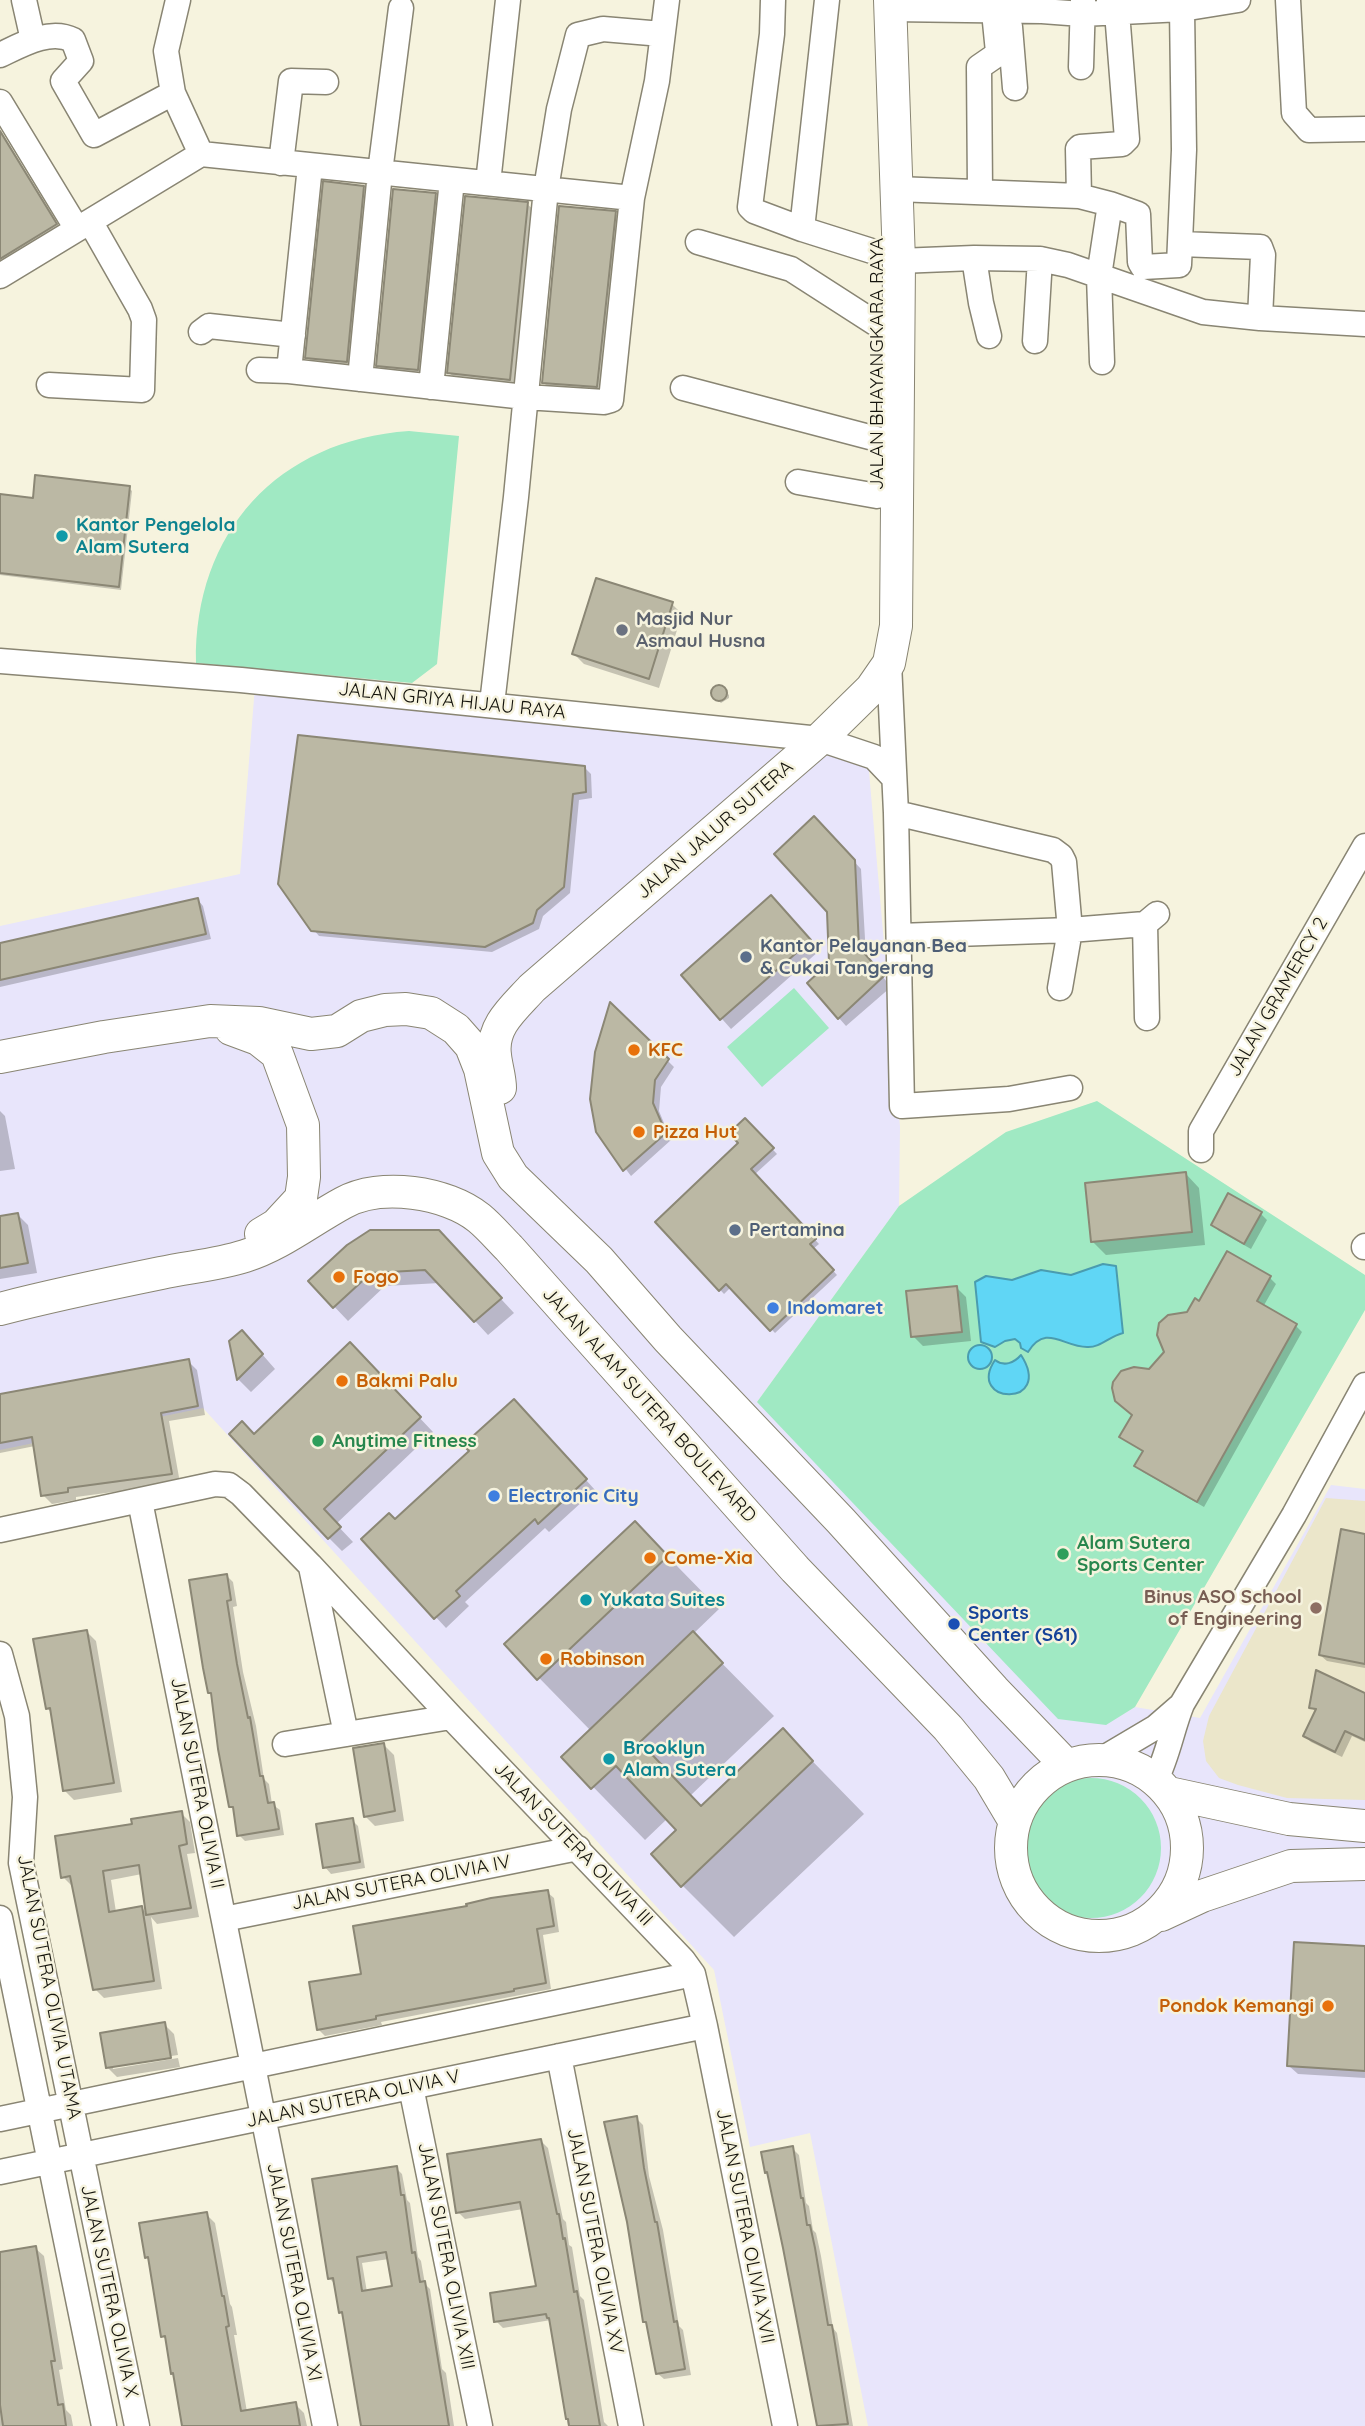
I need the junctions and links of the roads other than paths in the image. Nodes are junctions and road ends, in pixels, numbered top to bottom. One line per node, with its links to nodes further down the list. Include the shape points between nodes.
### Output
1 (24, 0): 17 (street)
2 (178, 0): 22 (street, via 166,51)
3 (508, 0): 30 (street)
4 (667, 0): 16 (street)
5 (773, 0): 38 (street, via 749,204 751,209)
6 (827, 0): 38 (street)
7 (1238, 0): 10 (street)
8 (1288, 0): 24 (street, via 1294,113 1309,130)
9 (881, 4): 15 (street); 32 (main road, JALAN BHAYANGKARA RAYA); 41 (main road, JALAN BHAYANGKARA RAYA)
10 (1197, 4): 12 (street); 40 (street)
11 (1042, 6): 13 (street); 15 (street)
12 (1113, 6): 13 (street); 34 (street, via 1127,139 1122,144 1078,149)
13 (1082, 7): 19 (street)
14 (401, 8): 28 (street)
15 (1002, 12): 21 (street); 33 (street, via 998,52 979,67)
16 (662, 34): 31 (street, via 603,29 578,35 559,109); 35 (street, via 657,81)
17 (33, 40): 18 (street); 22 (street, via 64,35 73,40 81,61 63,81 94,135)
18 (0, 55)
19 (1081, 67)
20 (326, 82): 26 (street, via 291,81)
21 (1015, 88)
22 (173, 93): 25 (street)
23 (0, 102): 37 (street)
24 (1365, 129)
25 (201, 154): 26 (street); 37 (street)
26 (281, 163): 27 (street)
27 (310, 166): 28 (street); 50 (street)
28 (380, 172): 29 (street); 56 (street)
29 (452, 180): 30 (street); 58 (street)
30 (488, 183): 31 (street)
31 (546, 189): 35 (street); 60 (street)
32 (896, 189): 33 (street); 41 (main road, JALAN BHAYANGKARA RAYA)
33 (980, 191): 34 (street)
34 (1079, 196): 36 (street)
35 (632, 198): 60 (street, via 611,400)
36 (1110, 204): 40 (street, via 1138,214 1143,267 1177,266); 45 (street)
37 (84, 226): 44 (street); 57 (street, via 144,320 142,390)
38 (802, 229): 41 (street)
39 (698, 242): 48 (street, via 791,269)
40 (1180, 244): 46 (street, via 1260,247 1264,255)
41 (888, 257): 42 (street); 48 (main road, JALAN BHAYANGKARA RAYA); 65 (main road, JALAN BHAYANGKARA RAYA, via 896,614)
42 (974, 258): 43 (street); 51 (street)
43 (1040, 259): 45 (street); 52 (street)
44 (3, 267)
45 (1099, 276): 46 (street, via 1203,312); 53 (street)
46 (1260, 318): 47 (street)
47 (1365, 324)
48 (878, 325): 61 (main road, JALAN BHAYANGKARA RAYA)
49 (201, 332): 50 (street, via 209,326)
50 (293, 335): 55 (street)
51 (989, 336)
52 (1035, 341)
53 (1102, 362)
54 (259, 370): 55 (street)
55 (289, 371): 56 (street)
56 (360, 379): 58 (street)
57 (49, 385)
58 (431, 387): 60 (street)
59 (683, 388): 61 (street)
60 (525, 397): 66 (street)
61 (877, 439): 63 (main road, JALAN BHAYANGKARA RAYA)
62 (798, 482): 63 (street)
63 (877, 496): 67 (main road, JALAN BHAYANGKARA RAYA, via 875,644 867,674)
64 (0, 661): 66 (street, JALAN GRIYA HIJAU RAYA)
65 (889, 663): 67 (main road, JALAN JALUR SUTERA, via 871,689); 68 (street)
66 (492, 704): 67 (street, JALAN GRIYA HIJAU RAYA)
67 (829, 729): 68 (street, JALAN GRIYA HIJAU RAYA, via 874,757); 73 (main road, JALAN JALUR SUTERA)
68 (893, 777): 69 (street)
69 (896, 813): 71 (street, via 1058,852 1064,862); 72 (street)
70 (1365, 846): 80 (street, JALAN GRAMERCY 2, via 1201,1131)
71 (1070, 930): 72 (street); 74 (street); 76 (street, via 1151,919)
72 (899, 936): 79 (street, via 902,1106 1009,1099)
73 (532, 988): 75 (main road, JALAN JALUR SUTERA, via 469,1017); 81 (main road, JALAN JALUR SUTERA, via 499,1025 495,1037 501,1110)
74 (1060, 988)
75 (430, 1013): 77 (main road, JALAN JALUR SUTERA, via 385,1010 337,1031 311,1034 259,1023); 81 (main road, JALAN JALUR SUTERA, via 456,1029 471,1046)
76 (1147, 1018)
77 (210, 1021): 78 (main road, JALAN JALUR SUTERA); 82 (main road, via 258,1039 277,1054 303,1125 301,1198 276,1225 249,1242 194,1253)
78 (0, 1057)
79 (1070, 1088)
80 (1201, 1150)
81 (498, 1153): 91 (main road, via 513,1178 599,1260)
82 (164, 1272): 83 (main road); 94 (main road, JALAN ALAM SUTERA BOULEVARD, via 247,1256 346,1201 368,1194 404,1192 446,1199 479,1217 795,1569)
83 (0, 1309)
84 (1365, 1385): 89 (street)
85 (140, 1501): 86 (street); 87 (street, JALAN SUTERA OLIVIA III, via 229,1485); 105 (street, JALAN SUTERA OLIVIA II)
86 (0, 1530)
87 (310, 1565): 90 (street, JALAN SUTERA OLIVIA III); 92 (street)
88 (0, 1654): 101 (street, JALAN SUTERA OLIVIA UTAMA, via 17,1716 24,1797)
89 (1182, 1704): 95 (street, via 1156,1727); 97 (street, via 1170,1736)
90 (451, 1717): 92 (street); 100 (street, JALAN SUTERA OLIVIA III)
91 (1022, 1720): 94 (main road, via 1036,1757 1031,1770 1015,1775 986,1756); 96 (main road)
92 (346, 1734): 93 (street)
93 (285, 1744)
94 (968, 1752): 98 (main road, JALAN ALAM SUTERA BOULEVARD)
95 (1102, 1759): 96 (main road); 97 (main road, via 1131,1764)
96 (1066, 1765): 98 (main road, via 1034,1787)
97 (1163, 1786): 99 (main road, via 1289,1819); 103 (main road, via 1183,1816 1188,1844 1185,1871 1174,1896)
98 (1014, 1820): 103 (main road, via 1010,1853 1018,1884 1036,1912 1063,1930 1096,1937 1128,1933)
99 (1365, 1825)
100 (578, 1848): 105 (street, JALAN SUTERA OLIVIA IV); 106 (street, JALAN SUTERA OLIVIA III)
101 (10, 1864): 111 (street, JALAN SUTERA OLIVIA UTAMA)
102 (1365, 1864): 103 (main road, via 1291,1866)
103 (1156, 1917)
104 (0, 1918): 112 (street, JALAN SUTERA OLIVIA UTAMA)
105 (224, 1919): 109 (street, JALAN SUTERA OLIVIA II)
106 (693, 1974): 107 (street, JALAN SUTERA OLIVIA XVII); 109 (street)
107 (705, 2026): 108 (street, JALAN SUTERA OLIVIA V); 123 (street, JALAN SUTERA OLIVIA XVII)
108 (559, 2056): 110 (street, JALAN SUTERA OLIVIA V); 122 (street, JALAN SUTERA OLIVIA XV)
109 (253, 2065): 111 (street); 113 (street, JALAN SUTERA OLIVIA XI)
110 (411, 2087): 113 (street, JALAN SUTERA OLIVIA V); 121 (street, JALAN SUTERA OLIVIA XIII)
111 (70, 2103): 112 (street); 115 (street, JALAN SUTERA OLIVIA UTAMA)
112 (40, 2111): 114 (street); 116 (street, JALAN SUTERA OLIVIA UTAMA)
113 (263, 2118): 115 (street, JALAN SUTERA OLIVIA V); 120 (street, JALAN SUTERA OLIVIA XI)
114 (0, 2119)
115 (81, 2155): 116 (street, JALAN SUTERA OLIVIA V); 119 (street, JALAN SUTERA OLIVIA X)
116 (50, 2162): 117 (street, JALAN SUTERA OLIVIA V); 118 (street, JALAN SUTERA OLIVIA X)
117 (0, 2172)
118 (104, 2426)
119 (137, 2426)
120 (325, 2426)
121 (480, 2426)
122 (631, 2426)
123 (786, 2426)

